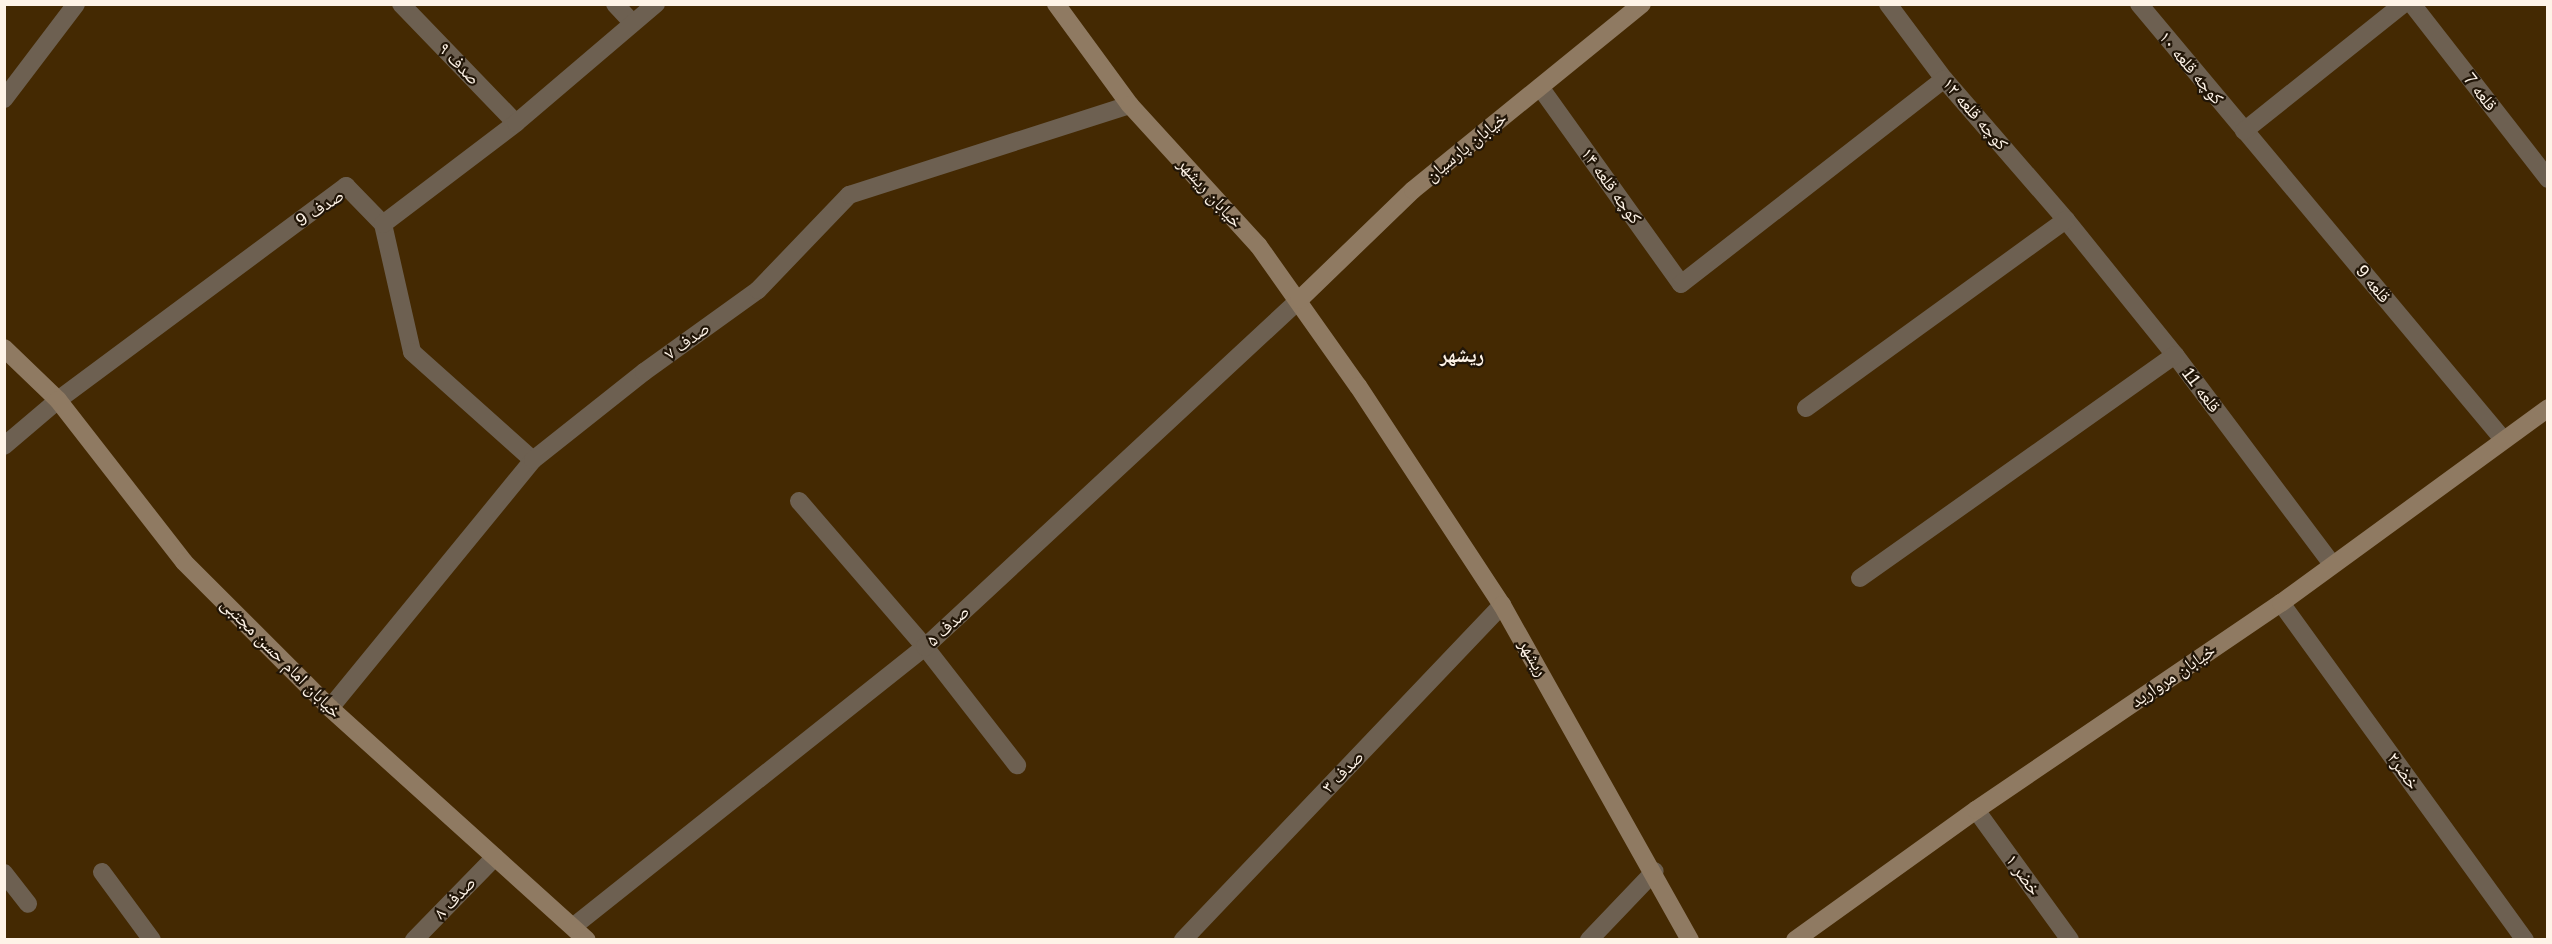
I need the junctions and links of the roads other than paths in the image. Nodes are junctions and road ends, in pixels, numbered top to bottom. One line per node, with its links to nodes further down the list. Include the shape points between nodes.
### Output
1 (401, 4): 16 (street, صدف ۹)
2 (615, 4): 11 (street)
3 (656, 4): 11 (street)
4 (1056, 4): 15 (street, خیابان ریشهر)
5 (1642, 4): 13 (street, خیابان پارسیان)
6 (1888, 4): 12 (street, کوچه قلعه ۱۲)
7 (2139, 4): 17 (street, کوچه قلعه ۱۰)
8 (2403, 4): 17 (street)
9 (2412, 4): 18 (street, قلعه 7)
10 (69, 7): 14 (street)
11 (632, 22): 16 (street)
12 (1944, 79): 13 (street, کوچه قلعه ۱۴, via 1681,284); 19 (street, کوچه قلعه ۱۲)
13 (1540, 87): 21 (street, خیابان پارسیان, via 1413,190)
14 (4, 99)
15 (1130, 105): 21 (street, خیابان ریشهر, via 1258,245); 30 (street, صدف ۷, via 849,195 758,290 644,372)
16 (516, 123): 20 (street)
17 (2244, 130): 28 (street, قلعه 9)
18 (2547, 179)
19 (2066, 220): 23 (street, قلعه 11); 26 (street)
20 (383, 224): 25 (street, صدف 9, via 346,186); 30 (street, via 412,352)
21 (1299, 300): 24 (street, خیابان ریشهر); 36 (street, صدف ۵)
22 (4, 348): 25 (street, خیابان امام حسن مجتبی)
23 (2175, 355): 32 (street, قلعه 11); 33 (street)
24 (1358, 386): 35 (street, ریشهر)
25 (58, 400): 29 (street); 37 (street, خیابان امام حسن مجتبی, via 184,562)
26 (1806, 408)
27 (2547, 408): 28 (street, خیابان مروارید)
28 (2502, 438): 32 (street, خیابان مروارید)
29 (4, 446)
30 (533, 460): 37 (street, صدف ۷)
31 (799, 501): 36 (street)
32 (2331, 563): 34 (street, خیابان مروارید)
33 (1860, 578)
34 (2281, 603): 39 (street, خیابان مروارید); 54 (street, خضر۲)
35 (1502, 605): 41 (street, ریشهر); 49 (street, صدف ۳)
36 (925, 647): 38 (street); 45 (street, صدف ۵)
37 (330, 708): 40 (street, خیابان امام حسن مجتبی)
38 (1017, 765)
39 (1976, 810): 52 (street, خیابان مروارید); 53 (street, خضر ۱)
40 (495, 857): 45 (street, خیابان امام حسن مجتبی); 47 (street, صدف ۸)
41 (1655, 871): 50 (street); 51 (street, ریشهر)
42 (102, 872): 46 (street)
43 (4, 873): 44 (street)
44 (28, 904)
45 (574, 926): 48 (street, خیابان امام حسن مجتبی)
46 (152, 939)
47 (414, 939)
48 (587, 939)
49 (1183, 939)
50 (1589, 939)
51 (1690, 939)
52 (1795, 939)
53 (2070, 939)
54 (2525, 939)

